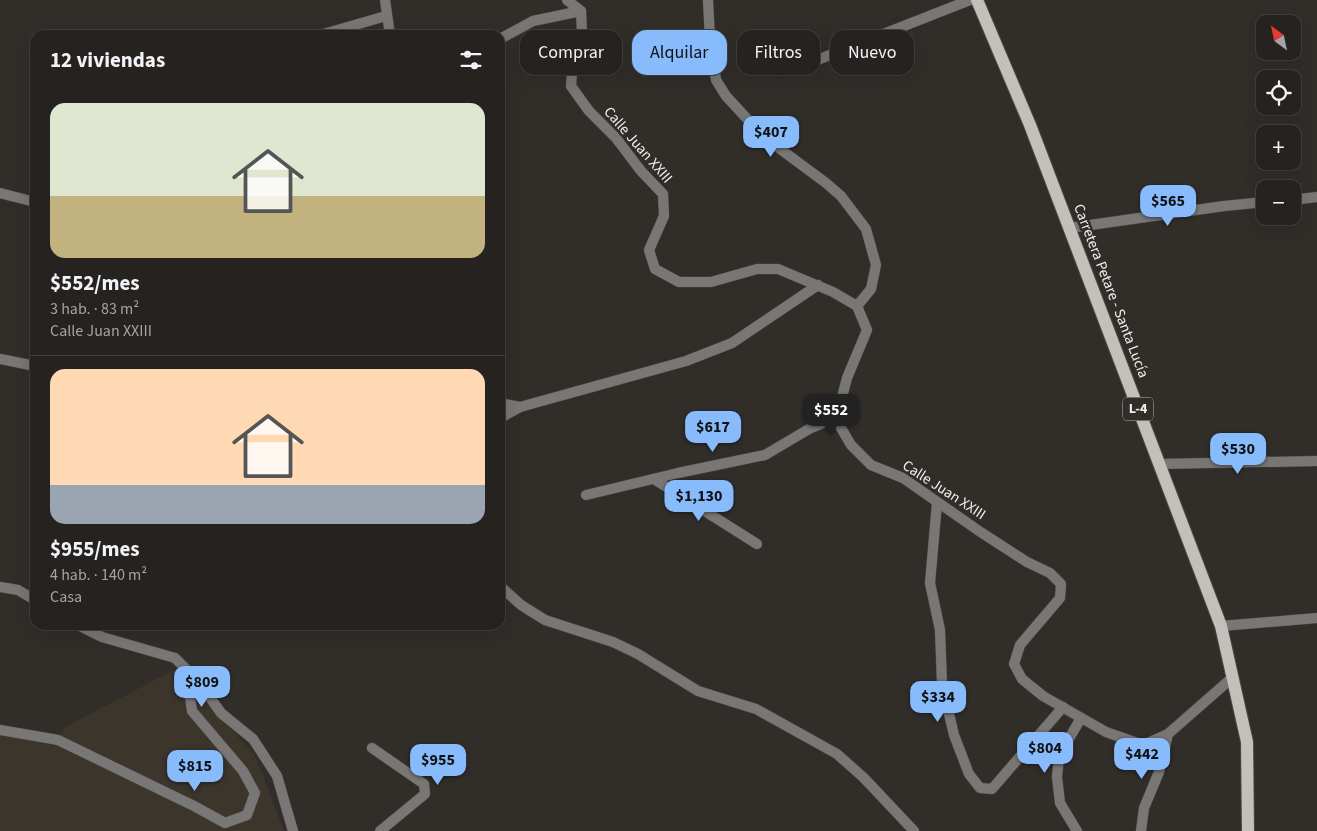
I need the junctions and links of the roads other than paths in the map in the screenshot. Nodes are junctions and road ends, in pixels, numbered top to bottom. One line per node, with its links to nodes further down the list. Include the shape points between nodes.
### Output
1 (385, 0): 7 (street)
2 (567, 0): 6 (street)
3 (708, 0): 19 (street, via 716,80 726,96 764,137 841,196 866,229 876,265 871,289)
4 (970, 0): 11 (street)
5 (977, 0): 17 (main road, Carretera Petare - Santa Lucía / L-4)
6 (582, 11): 10 (street, via 533,21); 18 (street, Calle Juan XXIII, via 582,33 570,86 663,194 664,216 649,250 655,268 679,282 711,282 757,269 778,269)
7 (386, 16): 8 (street); 9 (street)
8 (337, 30)
9 (389, 30)
10 (505, 36)
11 (820, 59)
12 (0, 193): 15 (street)
13 (1317, 198): 14 (street)
14 (1301, 199)
15 (30, 201)
16 (1256, 203): 17 (street)
17 (1069, 228): 27 (main road, Carretera Petare - Santa Lucía / L-4)
18 (818, 285): 19 (street, Calle Juan XXIII); 23 (street, via 732,343 686,361)
19 (858, 306): 25 (street, Calle Juan XXIII, via 868,330 847,378)
20 (0, 359): 21 (street)
21 (30, 365)
22 (505, 404): 23 (street)
23 (520, 407): 24 (street)
24 (505, 415)
25 (840, 416): 28 (street, via 809,429 765,455); 30 (street, Calle Juan XXIII, via 841,428 851,445 871,465 903,478)
26 (1317, 461): 27 (street)
27 (1159, 464): 36 (main road, Carretera Petare - Santa Lucía / L-4)
28 (654, 479): 29 (street); 31 (street)
29 (586, 496)
30 (938, 503): 40 (street, Calle Juan XXIII, via 1061,584 1060,598 1020,645 1014,664 1022,679); 40 (street, via 930,583 940,630 942,684 954,735 969,774 980,788 992,789)
31 (757, 544)
32 (0, 587): 34 (street, via 18,590)
33 (505, 591): 47 (street, via 545,620 613,642 698,690 756,709 836,754 864,778)
34 (30, 597)
35 (1317, 618): 36 (street)
36 (1222, 626): 38 (main road, Carretera Petare - Santa Lucía / L-4)
37 (88, 630): 39 (street, via 175,658)
38 (1233, 677): 43 (street, Calle Juan XXIII); 50 (main road, Carretera Petare - Santa Lucía / L-4, via 1247,742)
39 (198, 682): 42 (street, via 189,690 192,711 243,772 255,794 247,815 225,823 58,740); 45 (street, via 221,713 253,739 277,776)
40 (1063, 707): 41 (street, Calle Juan XXIII)
41 (1081, 718): 43 (street, Calle Juan XXIII, via 1106,732 1143,745); 48 (street, via 1059,756 1057,777 1060,803)
42 (0, 730)
43 (1168, 734): 49 (street, via 1159,772 1144,808)
44 (372, 748): 46 (street, via 424,784 426,789 425,794)
45 (293, 831)
46 (380, 831)
47 (914, 831)
48 (1077, 831)
49 (1141, 831)
50 (1248, 831)

